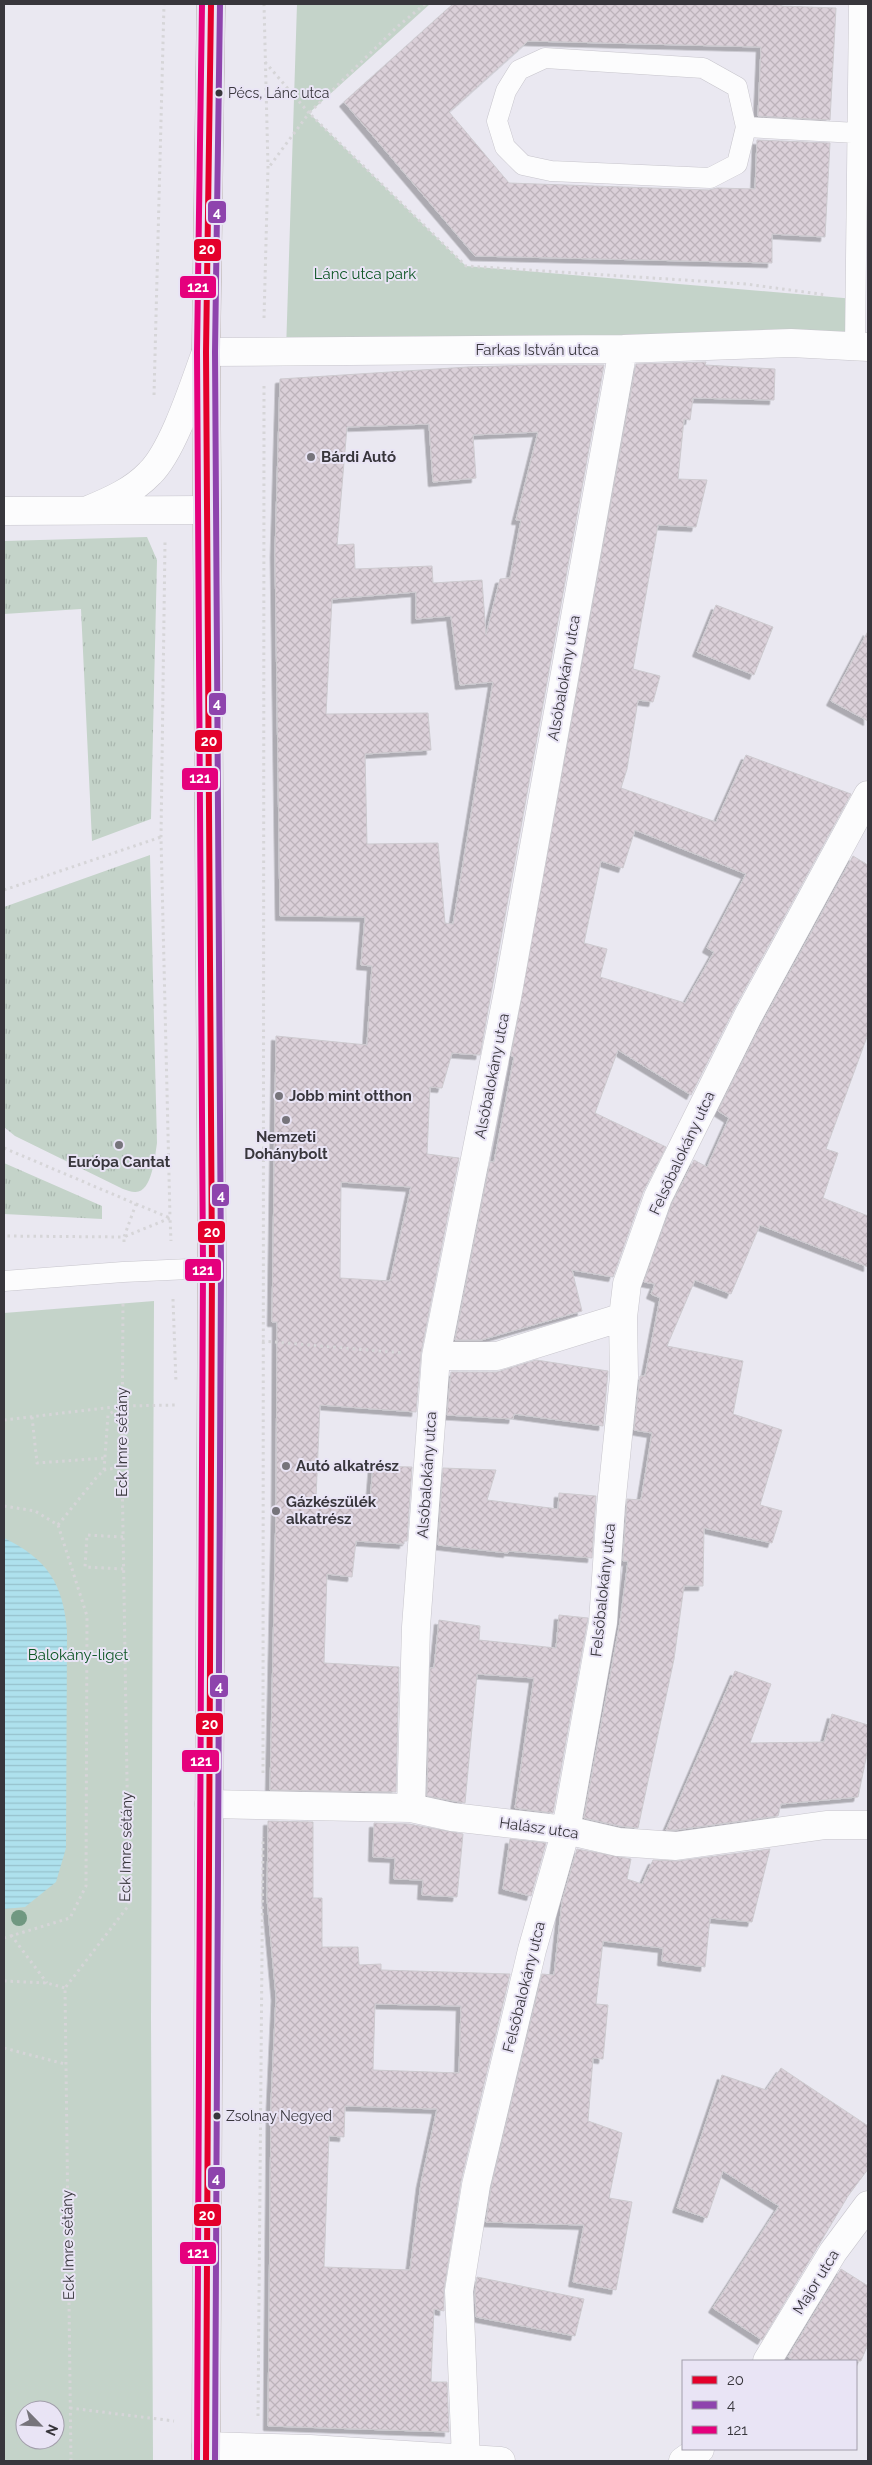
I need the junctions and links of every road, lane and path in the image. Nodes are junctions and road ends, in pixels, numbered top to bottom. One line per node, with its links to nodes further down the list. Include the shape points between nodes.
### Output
1 (164, 4): 16 (path)
2 (211, 4): 15 (main road)
3 (264, 4): 6 (path)
4 (425, 4): 7 (path)
5 (862, 14): 9 (lane)
6 (265, 62): 7 (path); 10 (path)
7 (309, 113): 10 (path); 11 (path, via 466,266 746,284)
8 (746, 127): 8 (lane, via 737,87 703,68 545,58 519,70 506,91 497,121 505,147 523,166 551,171 710,178 737,164); 9 (lane)
9 (857, 133): 11 (lane)
10 (268, 168): 14 (path)
11 (855, 299): 12 (lane)
12 (861, 346): 13 (street, Farkas István utca, via 791,343)
13 (623, 349): 14 (street, Farkas István utca); 34 (street, Alsóbalokány utca, via 508,992)
14 (264, 351): 15 (street, Farkas István utca); 33 (path)
15 (206, 352): 17 (street, via 172,440 151,473 117,498); 19 (main road)
16 (153, 405)
17 (88, 510): 18 (street); 20 (street)
18 (165, 510): 19 (street); 22 (path)
19 (206, 510): 29 (main road)
20 (4, 511)
21 (868, 795): 32 (street, Felsőbalokány utca, via 748,1016 658,1197 627,1284)
22 (161, 837): 23 (path); 26 (path)
23 (4, 890)
24 (4, 1148): 25 (path)
25 (136, 1204): 26 (path); 28 (path, Eck Imre sétány)
26 (170, 1218): 28 (path)
27 (4, 1236): 28 (path)
28 (124, 1238): 30 (path, Eck Imre sétány)
29 (212, 1268): 30 (lane); 46 (main road)
30 (123, 1272): 31 (lane); 36 (path, Eck Imre sétány)
31 (4, 1281)
32 (623, 1317): 34 (street, via 497,1356); 50 (street, Felsőbalokány utca, via 624,1377 603,1622)
33 (262, 1340): 34 (path); 47 (path)
34 (436, 1356): 48 (street, Alsóbalokány utca, via 416,1627)
35 (177, 1405): 36 (path)
36 (122, 1406): 37 (path); 39 (path, via 108,1415); 40 (path, Eck Imre sétány)
37 (32, 1418): 38 (path); 39 (path, via 36,1463)
38 (4, 1420)
39 (106, 1458): 41 (path)
40 (122, 1467): 41 (path); 44 (path, Eck Imre sétány)
41 (104, 1470): 43 (path)
42 (4, 1506): 43 (path, via 35,1511)
43 (58, 1525): 51 (path, via 88,1616 86,1886 70,1918)
44 (123, 1537): 45 (path, Eck Imre sétány); 45 (path, via 87,1535 85,1567)
45 (124, 1569): 55 (path, Eck Imre sétány, via 129,1905)
46 (209, 1804): 47 (street, Halász utca); 64 (main road)
47 (263, 1805): 48 (street, Halász utca); 62 (path)
48 (411, 1808): 50 (street, Halász utca, via 452,1817)
49 (868, 1826): 50 (street, Halász utca, via 826,1825 676,1846 618,1842)
50 (566, 1830): 65 (street, Felsőbalokány utca, via 532,1950 476,2185 459,2291)
51 (11, 1935): 52 (path); 54 (path)
52 (4, 1938)
53 (4, 1981): 54 (path)
54 (47, 1983): 55 (path)
55 (64, 1988): 57 (path, Eck Imre sétány)
56 (4, 2048): 57 (path)
57 (65, 2064): 60 (path, Eck Imre sétány)
58 (868, 2205): 59 (street, Major utca, via 833,2252)
59 (768, 2360)
60 (70, 2408): 61 (path); 66 (path, Eck Imre sétány)
61 (175, 2422)
62 (258, 2424)
63 (699, 2450): 68 (street)
64 (206, 2454): 65 (street, via 310,2449)
65 (466, 2459): 67 (street)
66 (71, 2461)
67 (501, 2461)
68 (683, 2461)

